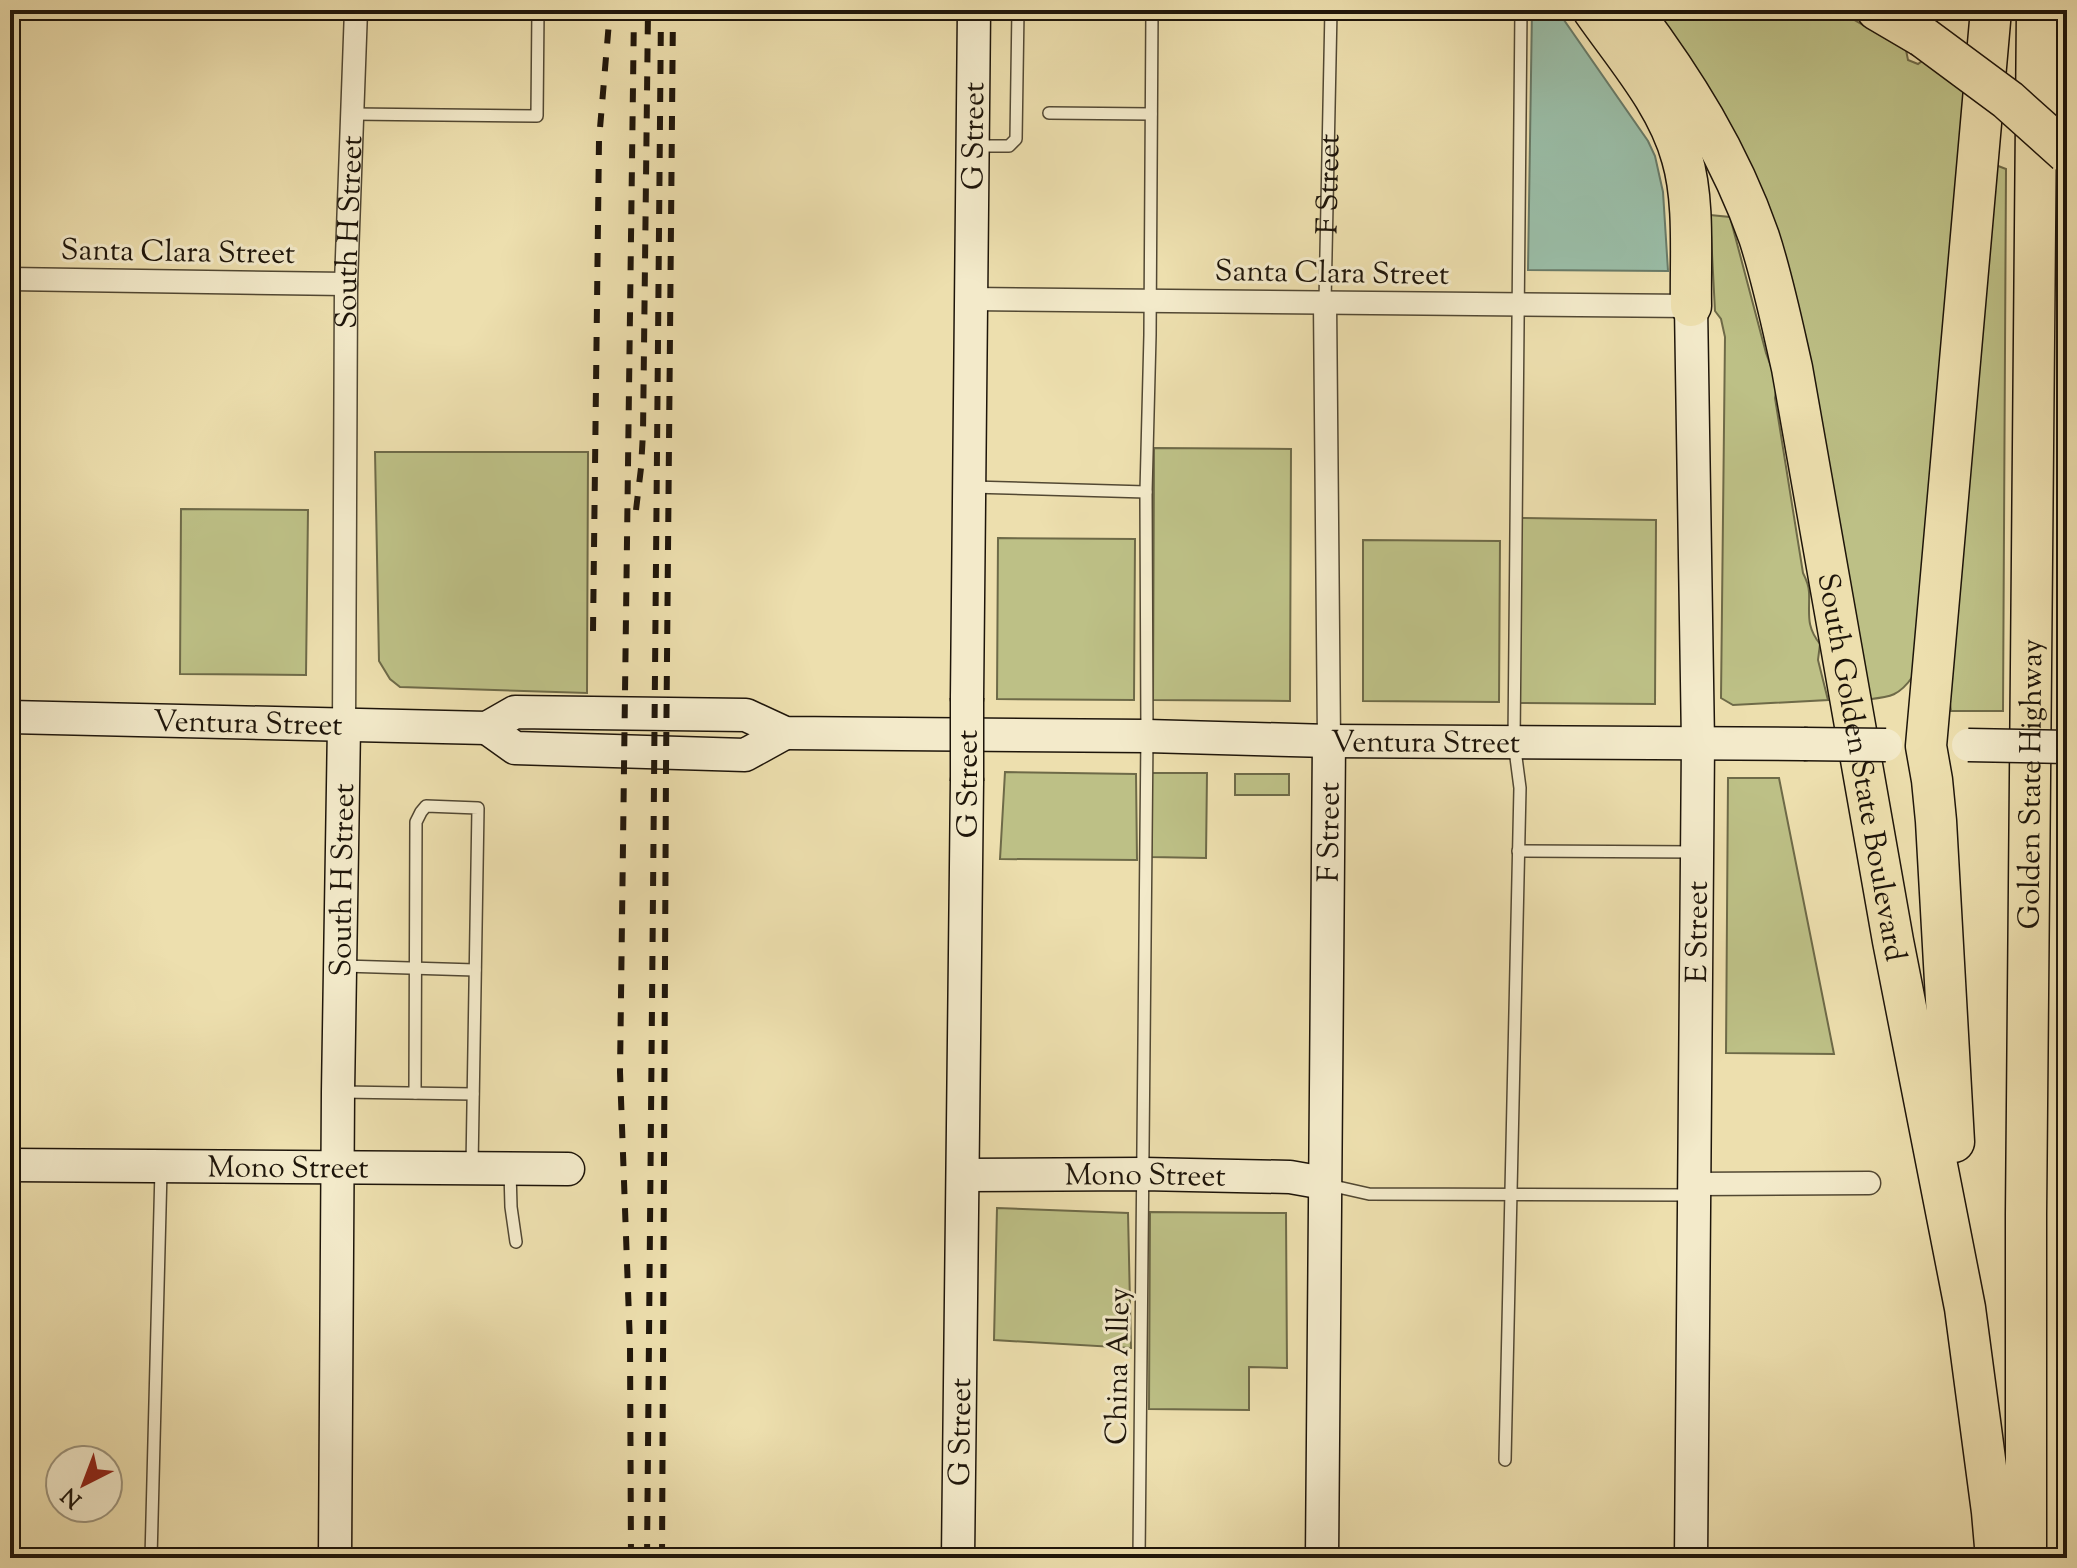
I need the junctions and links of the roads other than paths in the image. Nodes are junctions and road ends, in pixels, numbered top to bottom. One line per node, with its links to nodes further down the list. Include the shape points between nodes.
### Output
1 (356, 10): 15 (street, South H Street)
2 (538, 10): 15 (lane, via 537,116)
3 (974, 10): 18 (street, G Street)
4 (1018, 10): 18 (lane, via 1016,139 1009,146)
5 (1152, 10): 16 (lane, China Alley)
6 (1331, 10): 24 (lane, F Street)
7 (1521, 10): 25 (lane)
8 (1593, 10): 26 (highway, via 1655,99 1682,159)
9 (1631, 10): 58 (highway, South Golden State Boulevard, via 1687,87 1717,141 1740,188 1777,302)
10 (1877, 10): 13 (highway)
11 (1991, 10): 35 (highway)
12 (2037, 10): 67 (highway, Golden State Highway)
13 (1923, 37): 17 (highway, bridge, via 1995,76); 19 (highway, bridge, via 2008,100)
14 (1049, 113): 16 (lane)
15 (352, 114): 21 (street, South H Street)
16 (1151, 114): 23 (lane, China Alley)
17 (2067, 127)
18 (973, 146): 22 (street, G Street)
19 (2067, 153)
20 (10, 279): 21 (street, Santa Clara Street)
21 (346, 284): 30 (street, South H Street)
22 (971, 299): 23 (street, Santa Clara Street); 27 (street, G Street)
23 (1150, 300): 24 (street, Santa Clara Street); 28 (lane, China Alley)
24 (1325, 302): 25 (street, Santa Clara Street); 32 (street, F Street)
25 (1519, 304): 26 (street, Santa Clara Street); 33 (lane)
26 (1691, 306): 34 (street, E Street)
27 (969, 487): 28 (lane); 52 (street, G Street, bridge)
28 (1146, 492): 31 (lane, China Alley)
29 (10, 717): 30 (street, Ventura Street)
30 (344, 726): 31 (street, Ventura Street, via 487,728 515,712 746,715 785,733); 39 (street, South H Street)
31 (1147, 736): 32 (street, Ventura Street); 51 (lane, China Alley)
32 (1329, 741): 33 (street, Ventura Street); 53 (street, F Street)
33 (1514, 742): 34 (street, Ventura Street); 37 (lane, via 1520,788)
34 (1698, 743): 35 (street, Ventura Street, bridge); 38 (street, E Street)
35 (1926, 746): 36 (street, Ventura Street, bridge); 58 (highway, via 1936,821)
36 (2067, 747)
37 (1518, 851): 38 (lane); 56 (lane)
38 (1697, 852): 55 (street, E Street)
39 (340, 966): 40 (lane); 42 (street, South H Street)
40 (415, 968): 41 (lane); 41 (lane, via 416,822 426,806 478,808); 43 (lane)
41 (475, 970): 44 (lane)
42 (338, 1092): 43 (lane); 47 (street, South H Street)
43 (415, 1093): 44 (lane)
44 (473, 1094): 48 (lane)
45 (10, 1165): 46 (street, Mono Street)
46 (162, 1166): 47 (street, Mono Street); 60 (lane)
47 (338, 1167): 48 (street, Mono Street); 61 (street, South H Street)
48 (472, 1168): 49 (street, Mono Street)
49 (510, 1168): 50 (street, Mono Street); 57 (lane)
50 (568, 1169)
51 (1143, 1174): 52 (street, Mono Street); 53 (street, Mono Street, via 1290,1177); 63 (lane, China Alley)
52 (963, 1175): 62 (street, G Street)
53 (1324, 1183): 56 (lane, via 1369,1194); 64 (street, F Street)
54 (1869, 1183): 55 (street)
55 (1694, 1190): 56 (lane); 65 (street, E Street)
56 (1512, 1195): 59 (lane)
57 (516, 1242)
58 (1965, 1308): 66 (highway, South Golden State Boulevard)
59 (1505, 1460)
60 (151, 1558)
61 (335, 1558)
62 (958, 1558)
63 (1139, 1558)
64 (1322, 1558)
65 (1691, 1558)
66 (1996, 1558)
67 (2026, 1558)

